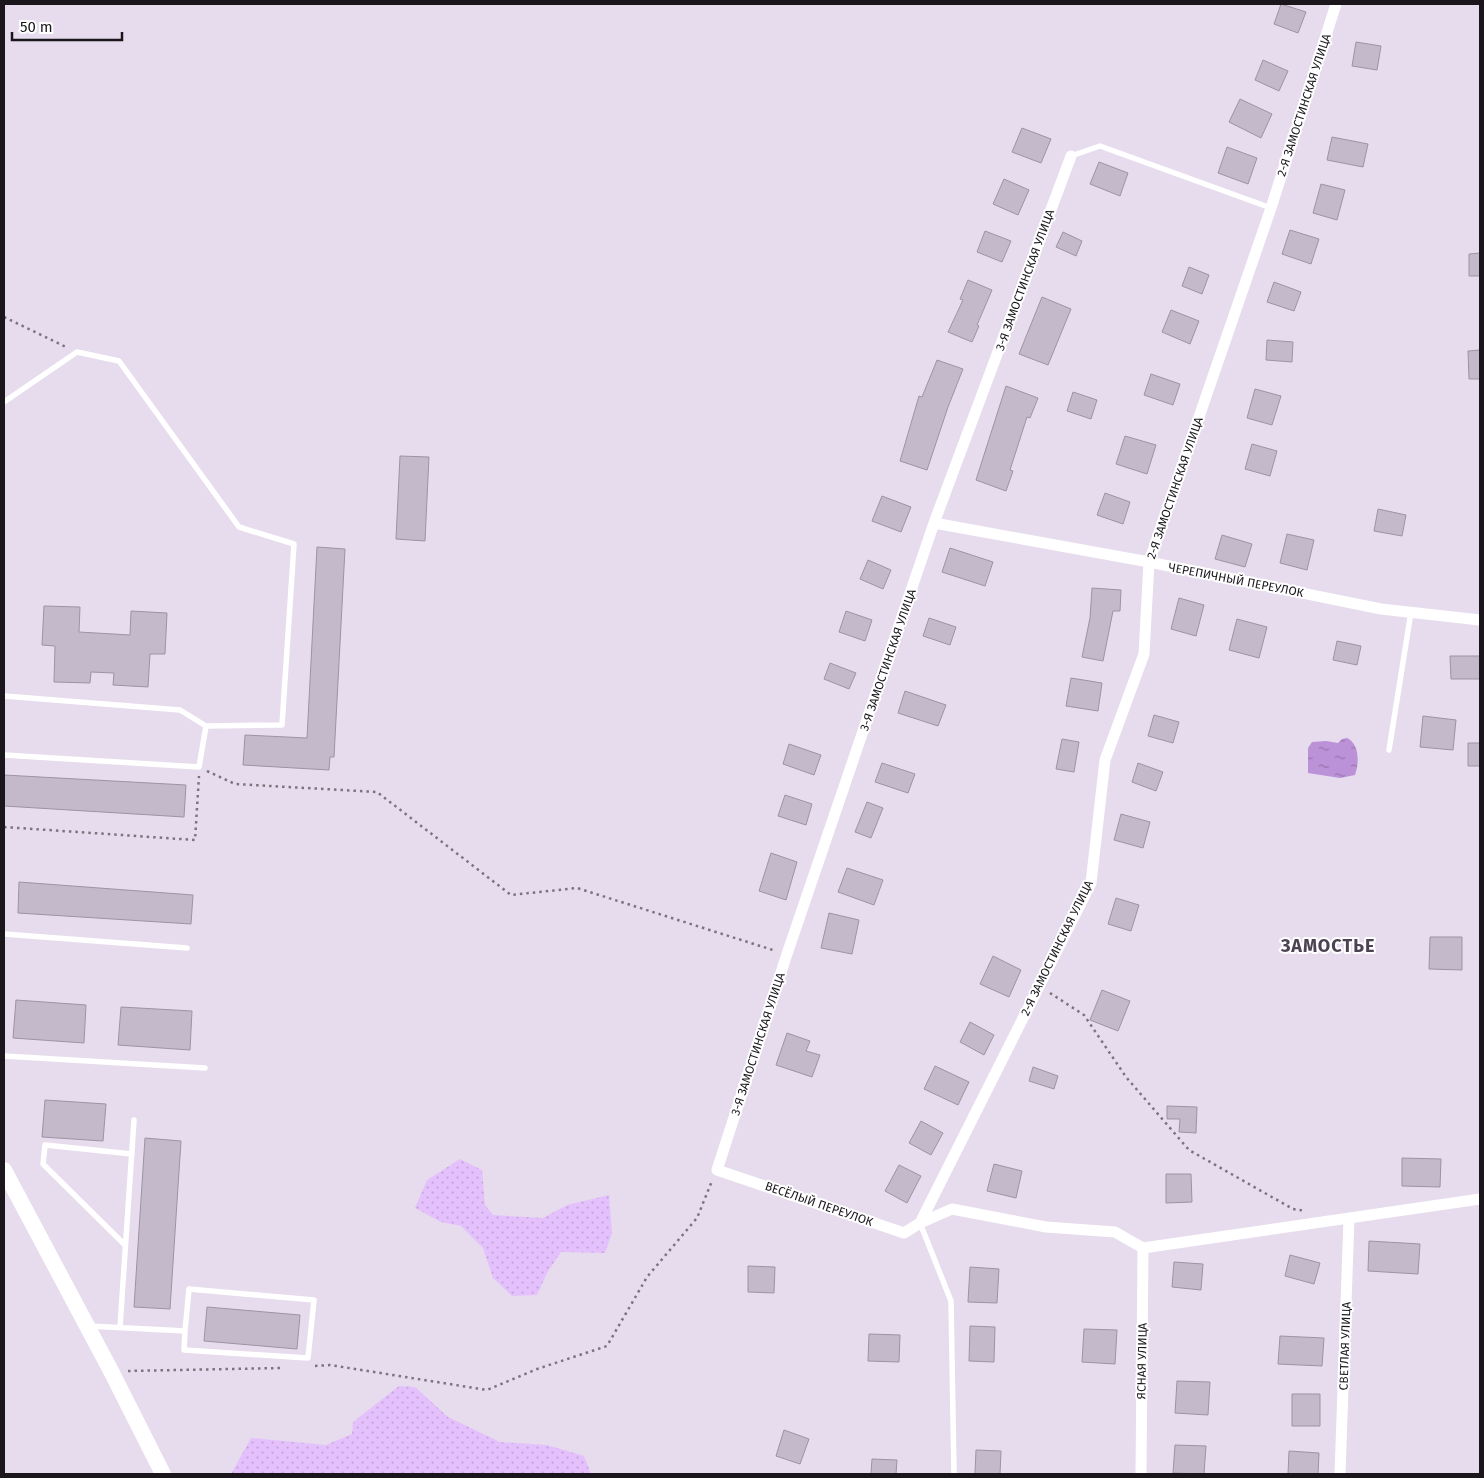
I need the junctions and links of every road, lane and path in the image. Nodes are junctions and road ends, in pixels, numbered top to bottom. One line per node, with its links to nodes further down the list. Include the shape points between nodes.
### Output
1 (1336, 4): 3 (street, 2-Я ЗАМОСТИНСКАЯ УЛИЦА)
2 (1071, 156): 3 (lane, via 1100,146); 7 (street, 3-Я ЗАМОСТИНСКАЯ УЛИЦА)
3 (1271, 208): 8 (street, 2-Я ЗАМОСТИНСКАЯ УЛИЦА)
4 (4, 317): 5 (path)
5 (77, 352): 6 (lane); 12 (lane, via 119,361 239,527 294,544 282,725)
6 (4, 402)
7 (934, 523): 8 (street, ЧЕРЕПИЧНЫЙ ПЕРЕУЛОК); 19 (street, 3-Я ЗАМОСТИНСКАЯ УЛИЦА)
8 (1149, 562): 9 (street, ЧЕРЕПИЧНЫЙ ПЕРЕУЛОК, via 1381,609); 20 (street, 2-Я ЗАМОСТИНСКАЯ УЛИЦА, via 1144,654 1105,760 1091,884)
9 (1411, 612): 10 (street, ЧЕРЕПИЧНЫЙ ПЕРЕУЛОК); 13 (lane)
10 (1480, 620)
11 (4, 696): 12 (lane, via 180,710)
12 (206, 726): 15 (lane)
13 (1389, 750)
14 (4, 755): 15 (lane)
15 (199, 767): 16 (path, via 195,840); 19 (path, via 235,784 377,792 511,895 576,888)
16 (4, 827)
17 (4, 934): 18 (lane)
18 (187, 948)
19 (787, 954): 26 (street, 3-Я ЗАМОСТИНСКАЯ УЛИЦА)
20 (1040, 986): 28 (path, via 1084,1015 1126,1077 1189,1150 1293,1209); 30 (street, 2-Я ЗАМОСТИНСКАЯ УЛИЦА)
21 (4, 1056): 22 (lane)
22 (205, 1068)
23 (134, 1120): 24 (lane)
24 (132, 1154): 31 (lane); 31 (lane, via 45,1145 43,1164)
25 (4, 1170): 33 (street)
26 (717, 1170): 30 (street, ВЕСЁЛЫЙ ПЕРЕУЛОК, via 904,1233); 36 (path, via 697,1218 647,1276 607,1346 536,1369 487,1390 330,1365)
27 (1480, 1199): 29 (street)
28 (1312, 1212)
29 (1349, 1218): 32 (street); 42 (street, СВЕТЛАЯ УЛИЦА)
30 (920, 1223): 32 (street, via 952,1209 1046,1227 1115,1232); 40 (lane, via 951,1301)
31 (125, 1245): 34 (lane)
32 (1143, 1248): 41 (street, ЯСНАЯ УЛИЦА)
33 (87, 1326): 34 (lane); 38 (street)
34 (120, 1328): 35 (lane)
35 (185, 1331): 35 (lane, via 189,1290 314,1300 308,1358 184,1350)
36 (311, 1366)
37 (283, 1368): 38 (path)
38 (111, 1371): 39 (street)
39 (163, 1474)
40 (954, 1474)
41 (1141, 1474)
42 (1340, 1474)

